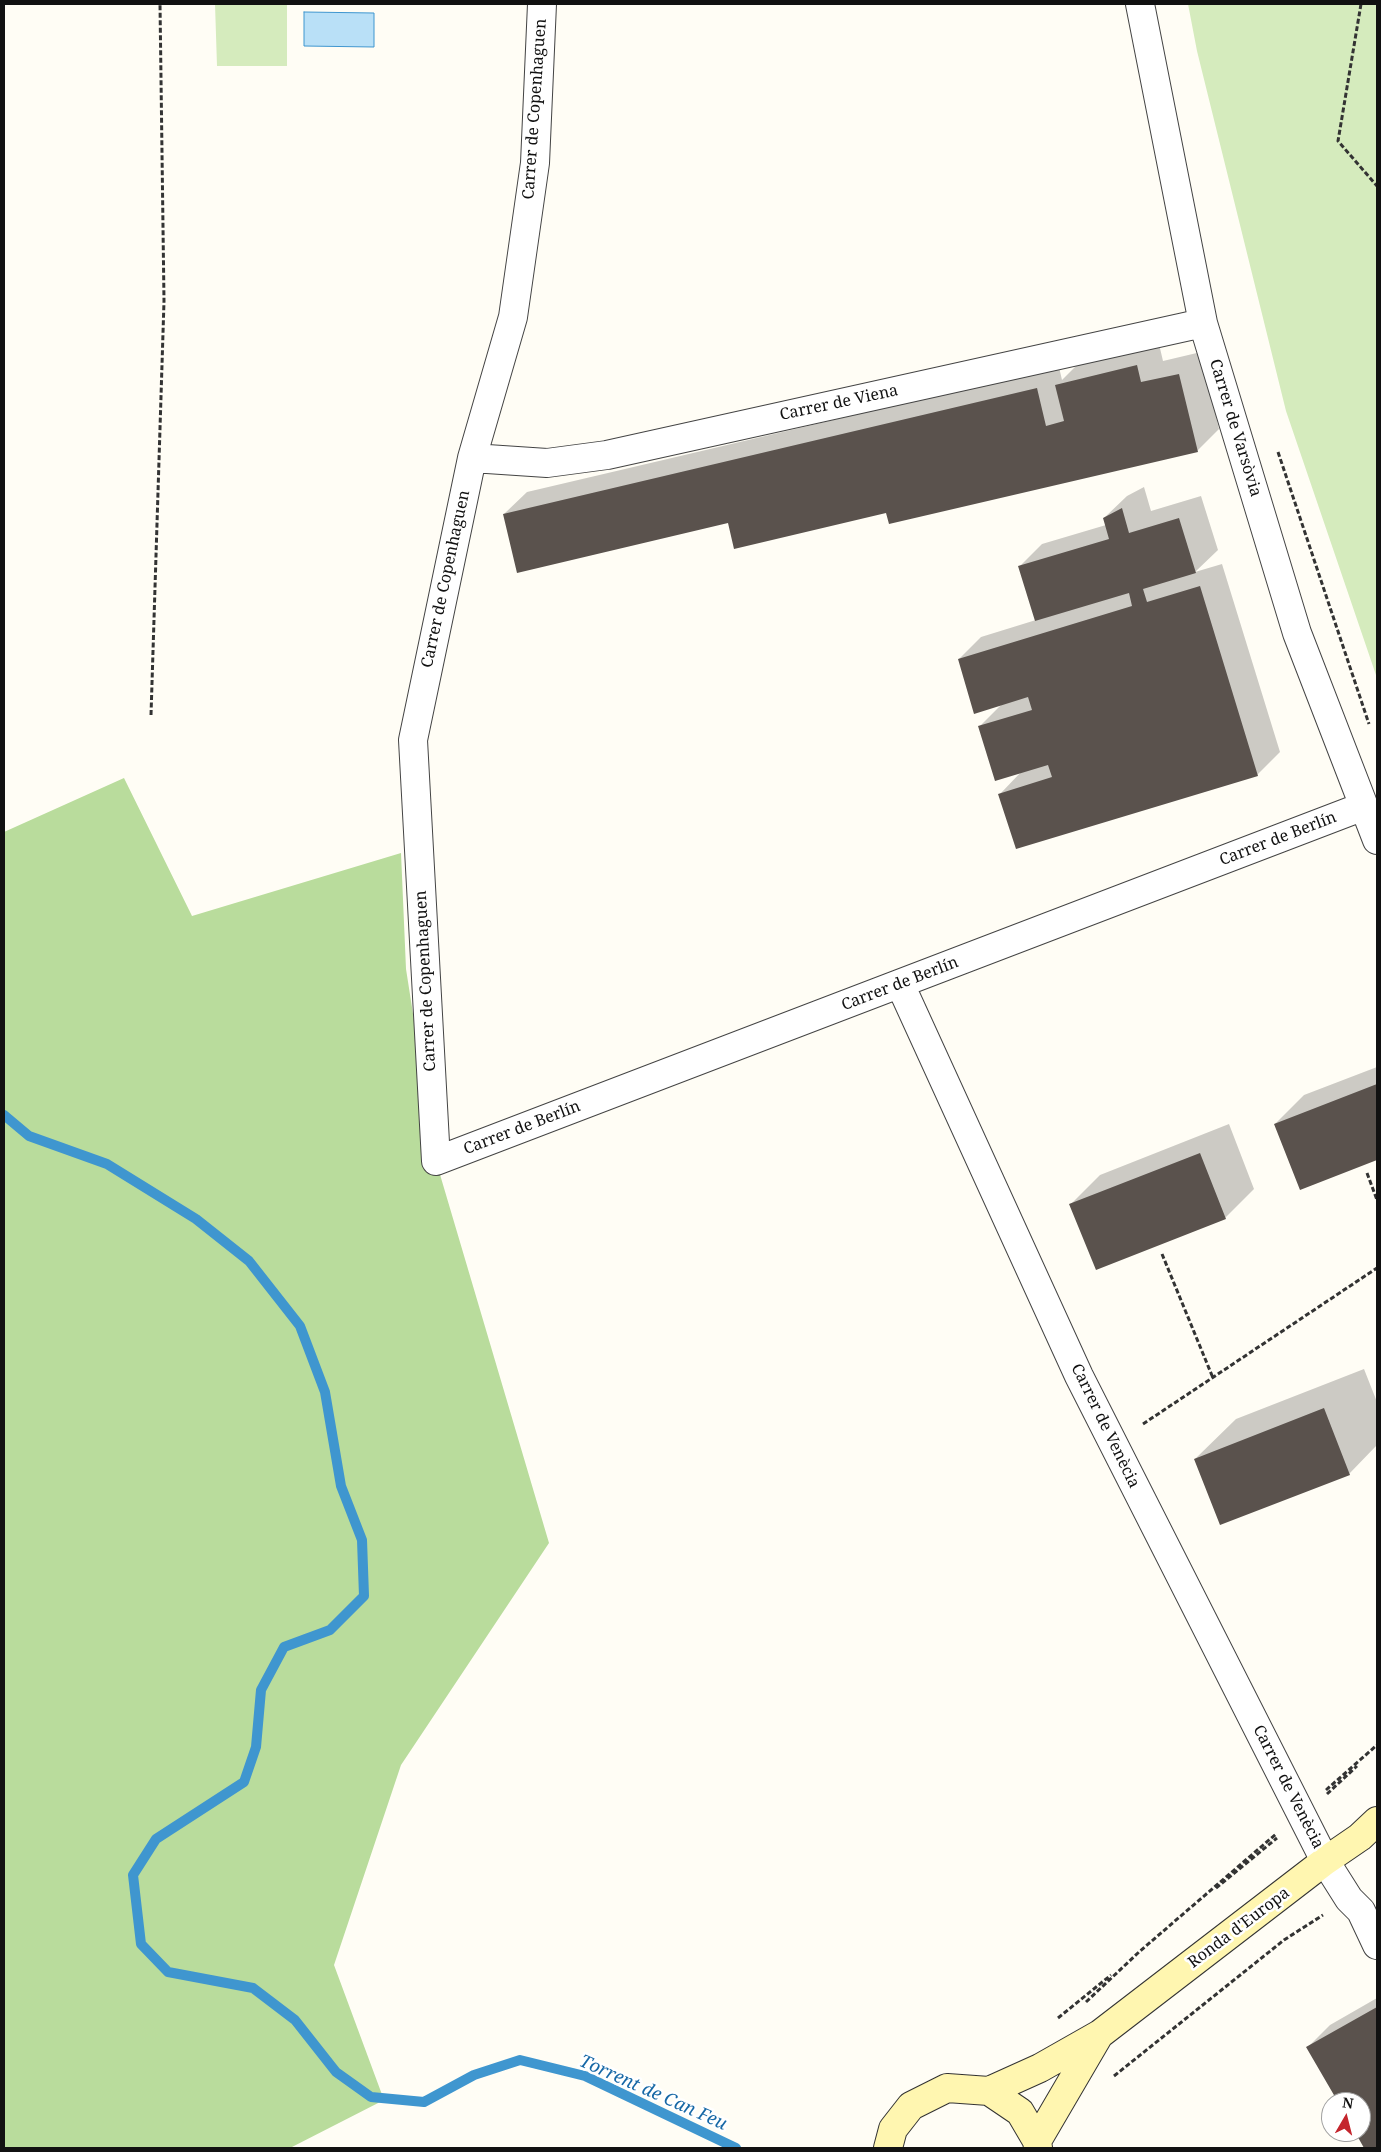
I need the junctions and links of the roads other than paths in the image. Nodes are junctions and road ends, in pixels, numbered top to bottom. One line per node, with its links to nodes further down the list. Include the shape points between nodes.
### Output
1 (542, 4): 4 (street, Carrer de Copenhaguen, via 535,163 513,317)
2 (1140, 4): 3 (street, Carrer de Varsòvia)
3 (1203, 323): 4 (street, Carrer de Viena, via 607,455 547,463); 5 (street, Carrer de Varsòvia, via 1297,633)
4 (472, 458): 8 (street, Carrer de Copenhaguen, via 413,740)
5 (1364, 806): 6 (street, Carrer de Varsòvia); 7 (street, Carrer de Berlín)
6 (1377, 840)
7 (900, 984): 8 (street, Carrer de Berlín); 10 (street, Carrer de Venècia, via 1079,1376)
8 (436, 1161)
9 (1377, 1821): 10 (street, Ronda d'Europa)
10 (1325, 1861): 11 (street, Carrer de Venècia, via 1349,1899 1361,1911); 12 (street, Ronda d'Europa)
11 (1377, 1945)
12 (1100, 2034): 13 (street, Ronda d'Europa, via 1040,2068); 14 (street, Ronda d'Europa)
13 (989, 2091): 14 (street, Ronda d'Europa, via 1020,2112); 15 (street, Ronda d'Europa, via 947,2088 911,2106 893,2129)
14 (1037, 2144)
15 (888, 2148)

